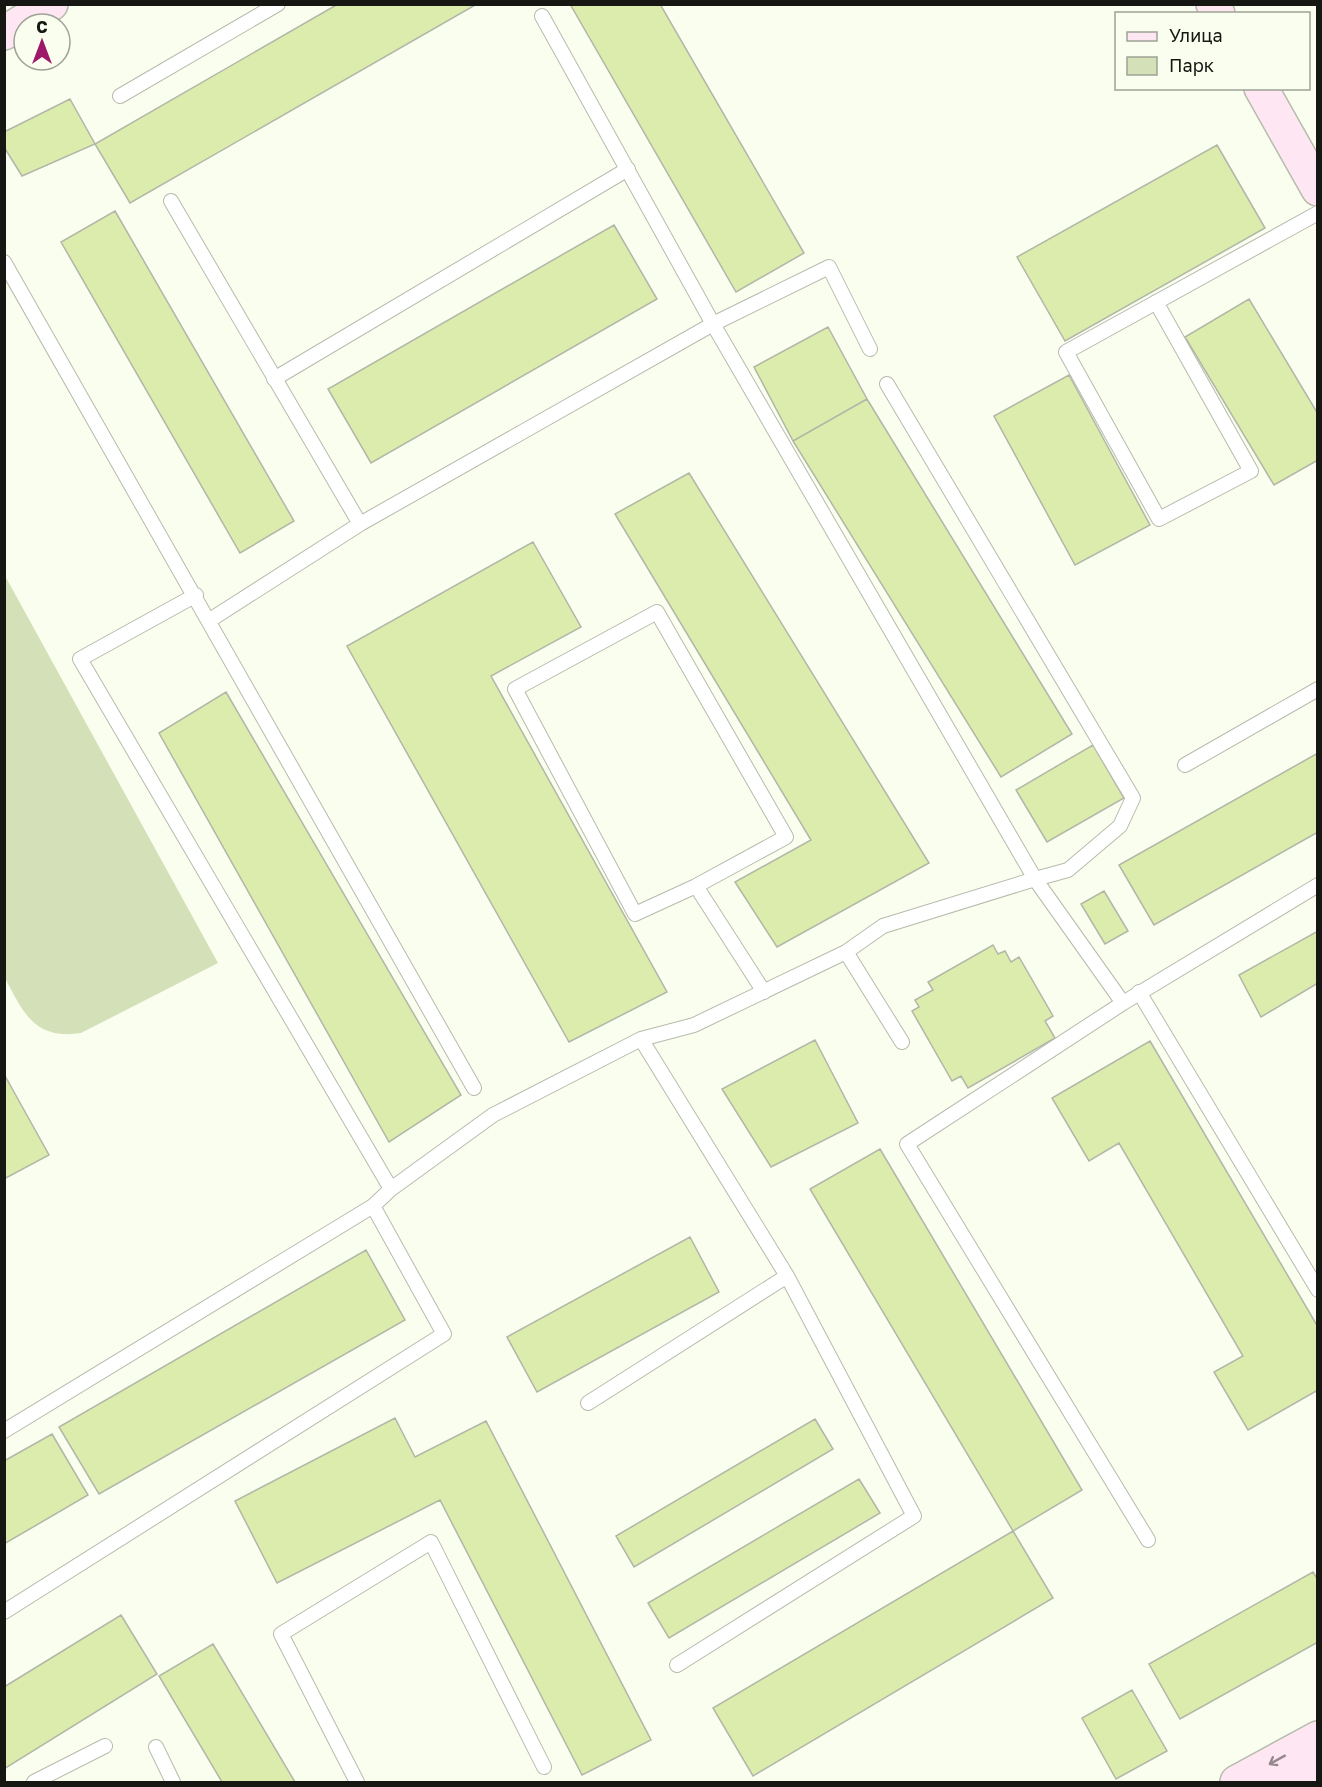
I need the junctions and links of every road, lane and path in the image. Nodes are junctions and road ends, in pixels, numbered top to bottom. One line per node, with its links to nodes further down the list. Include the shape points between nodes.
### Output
1 (51, 4): 4 (street)
2 (278, 4): 6 (lane)
3 (542, 16): 7 (lane)
4 (4, 33)
5 (1262, 90): 8 (street)
6 (120, 96)
7 (627, 169): 13 (lane); 15 (lane)
8 (1316, 181)
9 (171, 201): 15 (lane)
10 (1317, 213): 12 (lane)
11 (4, 262): 18 (lane)
12 (1156, 302): 12 (lane, via 1066,352 1159,519 1251,471)
13 (713, 324): 14 (lane, via 829,267); 17 (lane); 22 (lane)
14 (870, 349)
15 (274, 380): 17 (lane)
16 (887, 384): 22 (lane, via 1133,798 1120,826 1068,870)
17 (360, 524): 19 (lane)
18 (196, 595): 19 (lane); 32 (lane, via 80,659)
19 (210, 621): 31 (lane)
20 (1317, 689): 21 (lane)
21 (1185, 765)
22 (1035, 879): 25 (lane, via 883,926); 28 (lane)
23 (1317, 885): 27 (lane)
24 (696, 886): 24 (lane, via 786,837 657,612 515,689 635,914); 26 (lane)
25 (846, 952): 26 (lane); 30 (lane)
26 (764, 992): 29 (lane, via 694,1026)
27 (1139, 992): 28 (lane); 35 (lane)
28 (1123, 1003): 38 (lane, via 907,1144)
29 (641, 1039): 32 (lane, via 493,1114); 34 (lane)
30 (902, 1042)
31 (474, 1088)
32 (391, 1189): 33 (lane)
33 (373, 1206): 37 (lane); 39 (lane, via 444,1334)
34 (787, 1276): 36 (lane); 40 (lane, via 914,1516)
35 (1317, 1290)
36 (588, 1403)
37 (4, 1431)
38 (1148, 1540)
39 (4, 1612)
40 (677, 1665)
41 (1317, 1738): 49 (street, one-way to 49)
42 (105, 1746): 46 (lane)
43 (156, 1747): 47 (lane)
44 (544, 1767): 48 (lane, via 431,1542 281,1634)
45 (1317, 1768): 50 (street)
46 (34, 1782)
47 (173, 1782)
48 (357, 1782)
49 (1237, 1782)
50 (1291, 1782)

